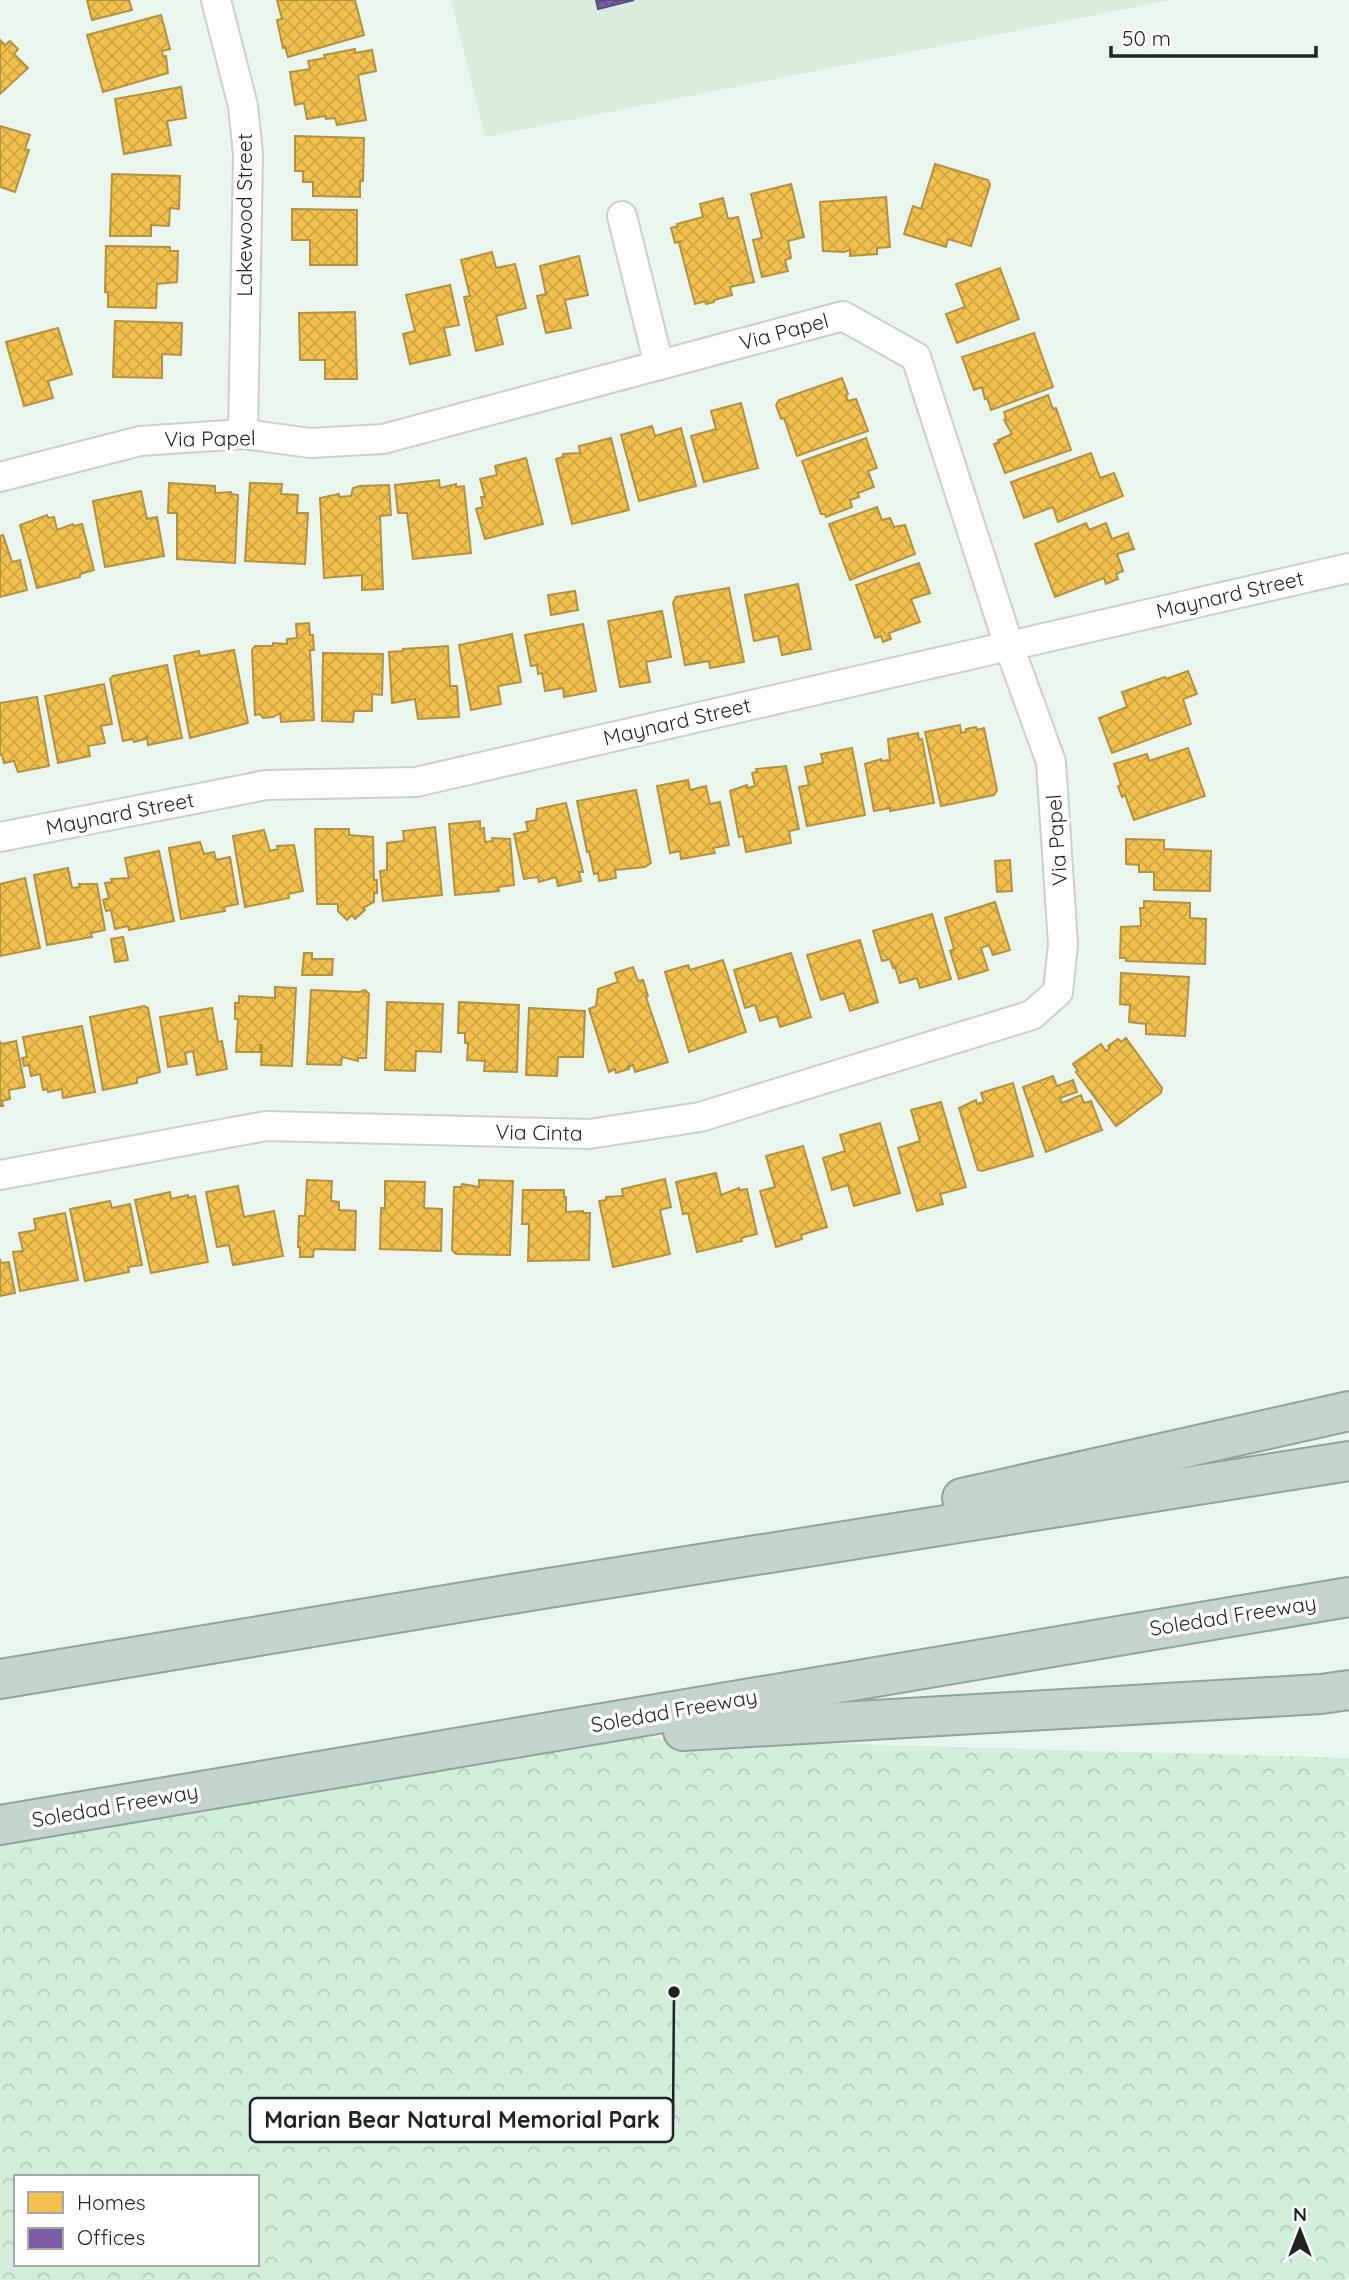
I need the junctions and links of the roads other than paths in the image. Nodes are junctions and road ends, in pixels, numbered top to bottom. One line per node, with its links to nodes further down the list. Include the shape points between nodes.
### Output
1 (216, 0): 4 (street, Lakewood Street, via 243,106 248,154)
2 (622, 216): 3 (street)
3 (659, 365): 4 (street, Via Papel, via 383,439 310,443); 7 (street, Via Papel, via 843,316 916,357)
4 (243, 434): 5 (street, Via Papel, via 140,441)
5 (0, 477)
6 (1349, 568): 7 (street, Maynard Street)
7 (1009, 646): 8 (street, Maynard Street, via 416,782 266,785); 9 (street, Via Papel, via 1051,762 1063,944)
8 (0, 837)
9 (1058, 992): 10 (street, Via Cinta, via 1032,1015 700,1117 589,1134 266,1126)
10 (0, 1175)
11 (1349, 1411): 13 (highway)
12 (1349, 1461): 13 (highway)
13 (536, 1591): 15 (highway)
14 (1349, 1597): 17 (highway, Soledad Freeway)
15 (0, 1679)
16 (1349, 1690): 17 (highway)
17 (488, 1743): 18 (highway, Soledad Freeway)
18 (0, 1825)

